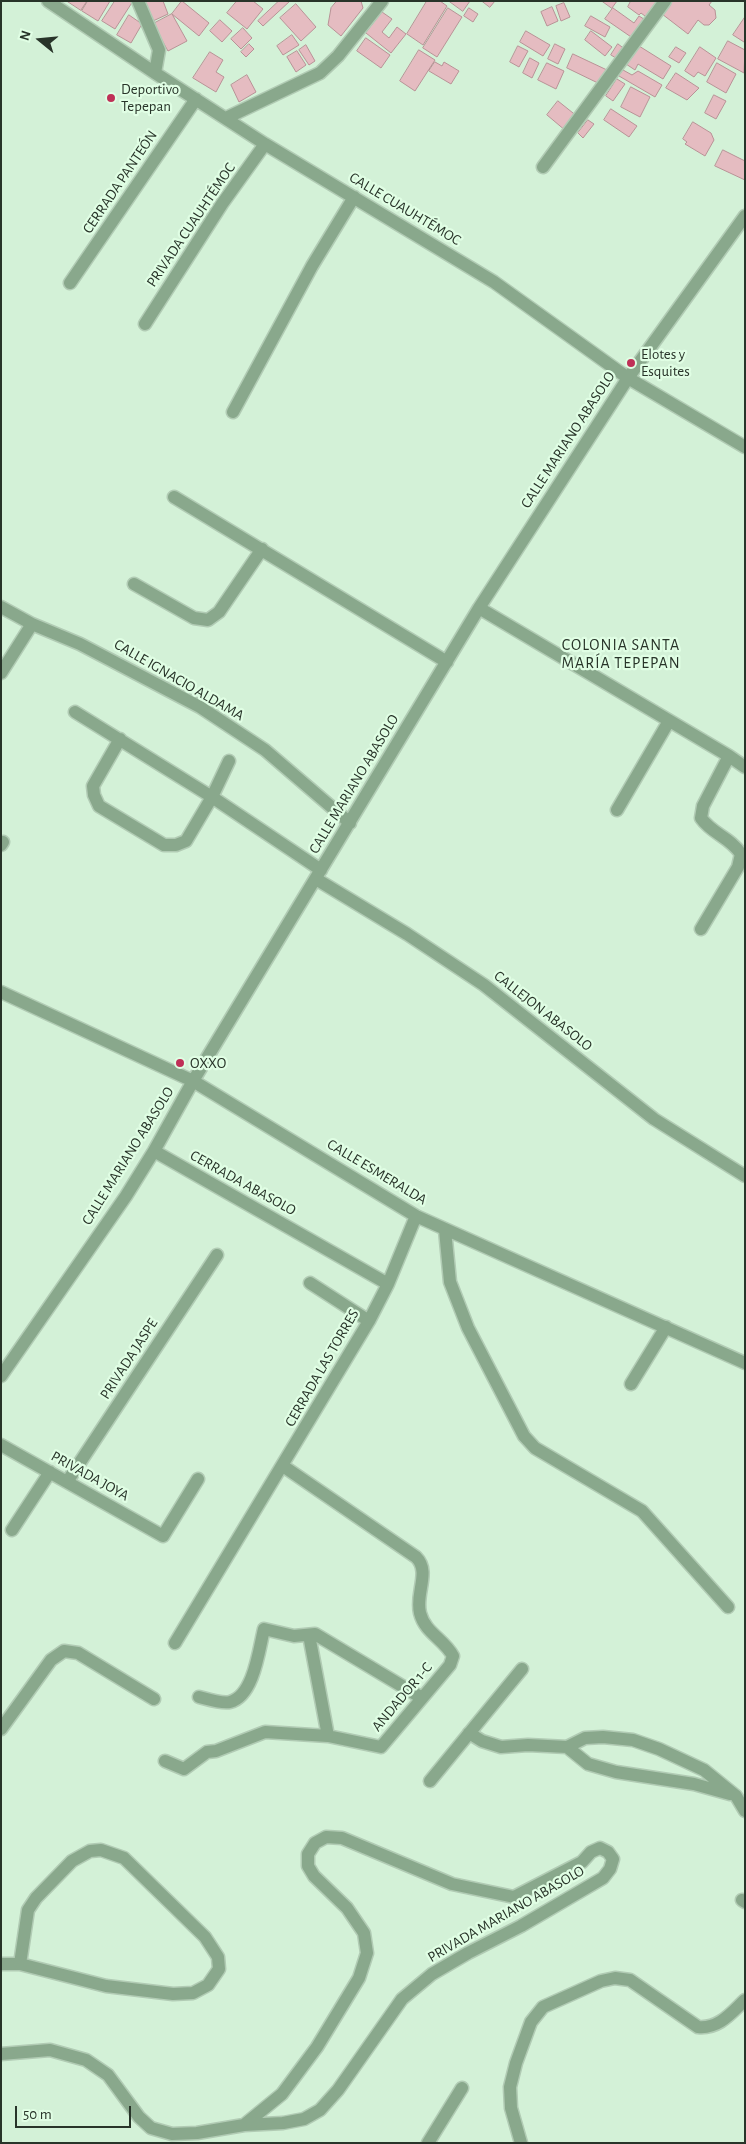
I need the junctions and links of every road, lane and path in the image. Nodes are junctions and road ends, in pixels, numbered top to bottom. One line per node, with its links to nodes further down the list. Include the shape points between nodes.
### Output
1 (48, 1): 5 (street, CALLE CUAUHTÉMOC)
2 (138, 1): 5 (street, via 160,50)
3 (382, 1): 7 (street, via 338,56 320,73)
4 (665, 1): 9 (street)
5 (155, 73): 6 (street, CALLE CUAUHTÉMOC)
6 (196, 99): 7 (street, CALLE CUAUHTÉMOC); 12 (street, CERRADA PANTEÓN)
7 (226, 118): 8 (street, CALLE CUAUHTÉMOC)
8 (265, 144): 10 (street, CALLE CUAUHTÉMOC); 13 (street, PRIVADA CUAUHTÉMOC)
9 (543, 167)
10 (354, 197): 14 (street, CALLE CUAUHTÉMOC, via 494,282); 15 (street, via 312,266)
11 (745, 216): 14 (street, CALLE MARIANO ABASOLO)
12 (70, 283)
13 (144, 324)
14 (628, 378): 16 (street, CALLE CUAUHTÉMOC); 21 (street, CALLE MARIANO ABASOLO)
15 (233, 412)
16 (745, 446)
17 (174, 497): 18 (street)
18 (262, 550): 19 (street, via 219,612 208,620 194,618); 23 (street)
19 (134, 584)
20 (1, 607): 22 (street, CALLE IGNACIO ALDAMA)
21 (480, 608): 23 (street, CALLE MARIANO ABASOLO); 26 (street)
22 (32, 624): 24 (street); 33 (street, CALLE IGNACIO ALDAMA, via 80,644 200,707 265,750)
23 (447, 662): 33 (street, CALLE MARIANO ABASOLO)
24 (1, 673)
25 (74, 712): 27 (street, CALLEJON ABASOLO)
26 (669, 721): 28 (street); 32 (street)
27 (120, 739): 31 (street, CALLEJON ABASOLO); 31 (street, via 93,786 99,806 164,845 176,845 186,841)
28 (730, 756): 30 (street); 35 (street, via 703,806 701,818 707,826 734,844 741,854 738,867)
29 (229, 761): 31 (street)
30 (745, 767)
31 (212, 797): 34 (street, CALLEJON ABASOLO)
32 (617, 810)
33 (350, 823): 34 (street, CALLE MARIANO ABASOLO)
34 (319, 874): 37 (street, CALLE MARIANO ABASOLO); 39 (street, CALLEJON ABASOLO, via 484,985 654,1119)
35 (701, 929)
36 (1, 992): 37 (street, CALLE ESMERALDA)
37 (193, 1081): 38 (street, CALLE MARIANO ABASOLO); 40 (street, CALLE ESMERALDA)
38 (154, 1151): 44 (street, CERRADA ABASOLO); 48 (street, CALLE MARIANO ABASOLO)
39 (745, 1176)
40 (416, 1216): 41 (street, CALLE ESMERALDA); 44 (street, CERRADA LAS TORRES)
41 (444, 1230): 46 (street, CALLE ESMERALDA); 56 (street, via 450,1282 468,1328 524,1436 535,1448 642,1511)
42 (217, 1255): 54 (street, PRIVADA JASPE)
43 (310, 1282): 45 (street)
44 (388, 1284): 45 (street, CERRADA LAS TORRES)
45 (369, 1321): 51 (street, CERRADA LAS TORRES)
46 (666, 1327): 47 (street, CALLE ESMERALDA); 49 (street)
47 (745, 1363)
48 (1, 1376)
49 (632, 1384)
50 (1, 1445): 52 (street, PRIVADA JOYA)
51 (283, 1466): 58 (street, CERRADA LAS TORRES); 61 (street, ANDADOR 1-C, via 422,1564 420,1612 426,1629 449,1647 453,1656 450,1665)
52 (50, 1472): 54 (street, PRIVADA JOYA); 55 (street)
53 (198, 1479): 54 (street, PRIVADA JOYA, via 163,1536)
54 (67, 1482)
55 (12, 1530)
56 (728, 1607)
57 (309, 1635): 60 (street, via 294,1636 264,1629 252,1676 242,1695 230,1702); 61 (street, via 315,1634); 65 (street)
58 (175, 1643)
59 (522, 1669): 64 (street)
60 (199, 1697)
61 (422, 1698): 65 (street, ANDADOR 1-C, via 381,1747)
62 (154, 1699): 63 (street, via 78,1654 64,1651 51,1660)
63 (1, 1729)
64 (469, 1733): 66 (street, via 501,1747 528,1744); 68 (street)
65 (328, 1736): 67 (street, ANDADOR 1-C, via 265,1732 207,1752 184,1769)
66 (567, 1746): 69 (street, via 588,1764 616,1772 694,1784); 69 (street, via 585,1738 633,1740 704,1770)
67 (165, 1761)
68 (430, 1781)
69 (736, 1796): 70 (street)
70 (745, 1810)
71 (1, 1964): 72 (street)
72 (20, 1964): 72 (street, via 106,1986 172,1994 192,1993 208,1985 219,1968 218,1957 205,1937 124,1858 101,1850 90,1851 72,1861 36,1898 28,1910)
73 (745, 2000): 77 (street, via 719,2024 708,2028 698,2027 630,1980 615,1978 601,1980 543,2007 531,2022 510,2087)
74 (1, 2054): 76 (street, PRIVADA MARIANO ABASOLO, via 50,2050 86,2060 108,2075 151,2128 172,2134 188,2134)
75 (462, 2088): 78 (street)
76 (244, 2125): 76 (street, PRIVADA MARIANO ABASOLO, via 282,2094 317,2047 359,1978 367,1953 364,1933 347,1908 308,1866 308,1854 315,1843 326,1837 342,1838 452,1884 514,1897 582,1862 590,1852 600,1848 608,1852 613,1859 603,1878 432,1974 402,2000 320,2110 304,2119)
77 (517, 2140)
78 (428, 2143)

